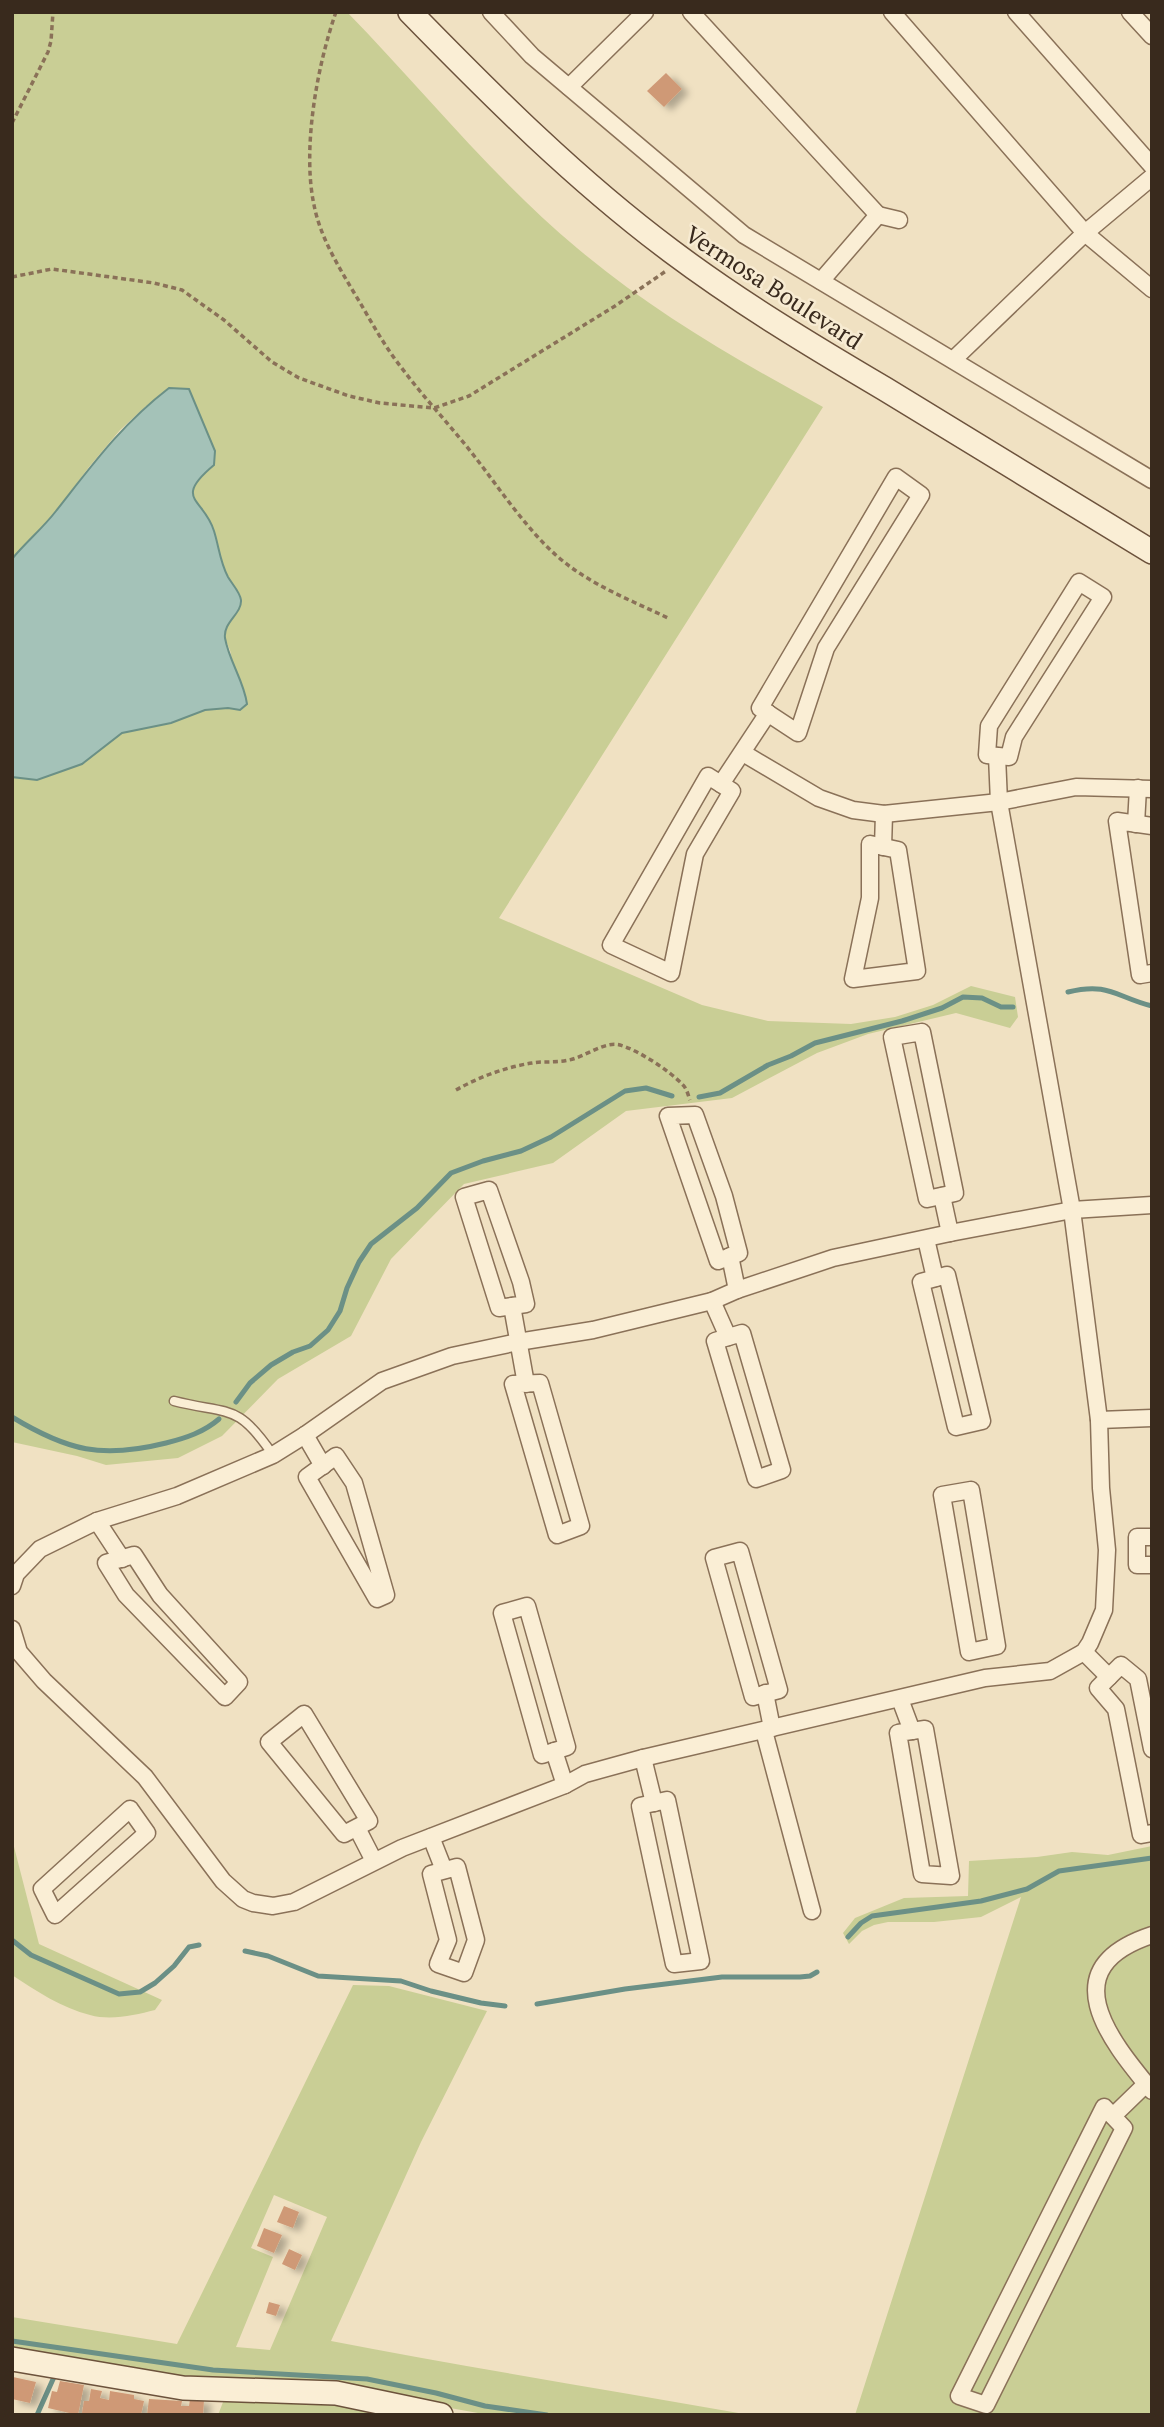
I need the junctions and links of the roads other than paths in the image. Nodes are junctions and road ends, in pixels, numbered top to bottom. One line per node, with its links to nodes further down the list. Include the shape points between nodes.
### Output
1 (410, 12): 19 (main road, Vermosa Boulevard, via 547,149 683,260 805,341)
2 (491, 12): 9 (street)
3 (645, 12): 9 (street)
4 (691, 12): 12 (street)
5 (892, 12): 14 (street)
6 (1016, 12): 10 (street)
7 (1130, 12): 8 (street)
8 (1152, 36)
9 (569, 87): 15 (street, via 744,235)
10 (1152, 166)
11 (1152, 177): 14 (street)
12 (878, 215): 13 (street); 15 (street)
13 (899, 220)
14 (1084, 233): 16 (street); 17 (street)
15 (821, 281): 17 (street)
16 (1152, 289)
17 (953, 360): 18 (street)
18 (1152, 480)
19 (1152, 552)
20 (768, 713): 20 (street, via 798,733 826,648 921,495 896,477 760,708); 21 (street)
21 (743, 752): 23 (street); 26 (street, via 819,798 853,810)
22 (998, 756): 22 (street, via 1009,757 1014,737 1103,597 1079,582 989,726 987,755); 25 (street)
23 (721, 784): 23 (street, via 732,792 695,854 671,972 611,945 708,776)
24 (1145, 788): 25 (street, via 1076,787); 27 (street)
25 (999, 802): 26 (street); 32 (street)
26 (884, 814): 28 (street)
27 (1144, 825): 29 (street, via 1117,821 1140,975)
28 (883, 847): 28 (street, via 870,844 870,898 853,979 917,971 898,850)
29 (1152, 973)
30 (942, 1196): 30 (street, via 926,1199 892,1037 922,1031 955,1192); 33 (street)
31 (1152, 1205): 32 (street)
32 (1072, 1210): 33 (street); 45 (street)
33 (950, 1233): 34 (street)
34 (926, 1240): 36 (street); 37 (street, via 833,1258)
35 (730, 1256): 35 (street, via 718,1261 668,1116 695,1115 739,1253); 37 (street)
36 (935, 1278): 36 (street, via 921,1282 956,1427 982,1421 947,1275)
37 (737, 1290): 38 (street)
38 (712, 1301): 40 (street); 41 (street, via 593,1330)
39 (512, 1306): 39 (street, via 526,1304 489,1190 464,1197 499,1308); 41 (street)
40 (728, 1337): 40 (street, via 741,1333 782,1469 756,1479 715,1341)
41 (518, 1342): 42 (street); 46 (street, via 452,1356 382,1381)
42 (526, 1384): 42 (street, via 540,1383 581,1526 557,1535 513,1384)
43 (174, 1401): 47 (lane, via 233,1413 247,1421)
44 (1152, 1418): 45 (street)
45 (1099, 1420): 51 (street)
46 (305, 1435): 47 (street); 48 (street)
47 (273, 1455): 49 (street, via 177,1496)
48 (323, 1466): 48 (street, via 336,1456 354,1483 386,1595 377,1600 307,1477)
49 (97, 1521): 53 (street); 55 (street, via 40,1549 16,1574)
50 (1152, 1537): 52 (street, via 1137,1537)
51 (1107, 1550): 52 (street); 58 (street, via 1104,1610)
52 (1137, 1551): 54 (street, via 1137,1565)
53 (121, 1559): 53 (street, via 134,1555 160,1595 239,1682 225,1697 126,1595 106,1563)
54 (1152, 1565)
55 (12, 1586)
56 (12, 1629): 69 (street, via 19,1652 44,1681 145,1777)
57 (982, 1649): 57 (street, via 969,1652 942,1495 971,1490 997,1646); 60 (street)
58 (1084, 1652): 59 (street); 60 (street, via 1050,1671)
59 (1109, 1677): 65 (street, via 1121,1665 1138,1679); 73 (street, via 1098,1688 1116,1709 1142,1835)
60 (985, 1678): 62 (street)
61 (765, 1693): 61 (street, via 752,1697 714,1558 740,1552 779,1690); 63 (street)
62 (900, 1699): 63 (street); 64 (street)
63 (768, 1729): 67 (street); 77 (street)
64 (912, 1731): 64 (street, via 898,1733 922,1874 951,1876 925,1729)
65 (1152, 1749)
66 (554, 1751): 66 (street, via 542,1755 502,1613 527,1606 567,1747); 68 (street)
67 (643, 1758): 68 (street, via 585,1774); 70 (street)
68 (565, 1785): 74 (street)
69 (163, 1801): 71 (street); 75 (street, via 223,1881 253,1903 294,1902)
70 (654, 1803): 70 (street, via 640,1806 674,1964 701,1961 667,1800)
71 (138, 1821): 71 (street, via 147,1833 55,1915 42,1889 130,1809)
72 (357, 1828): 72 (street, via 344,1834 269,1742 304,1714 369,1821); 75 (street)
73 (1152, 1833)
74 (431, 1837): 75 (street); 76 (street)
75 (374, 1861)
76 (444, 1870): 76 (street, via 457,1867 476,1940 464,1973 438,1964 448,1940 431,1874)
77 (812, 1910)
78 (1152, 1935): 79 (street, via 1115,1952 1101,1972 1096,1993 1103,2025)
79 (1149, 2088): 80 (street)
80 (1113, 2116): 80 (street, via 1124,2128 986,2404 959,2396 1104,2107)
81 (12, 2359): 82 (main road, via 183,2388 336,2393)
82 (441, 2415)

